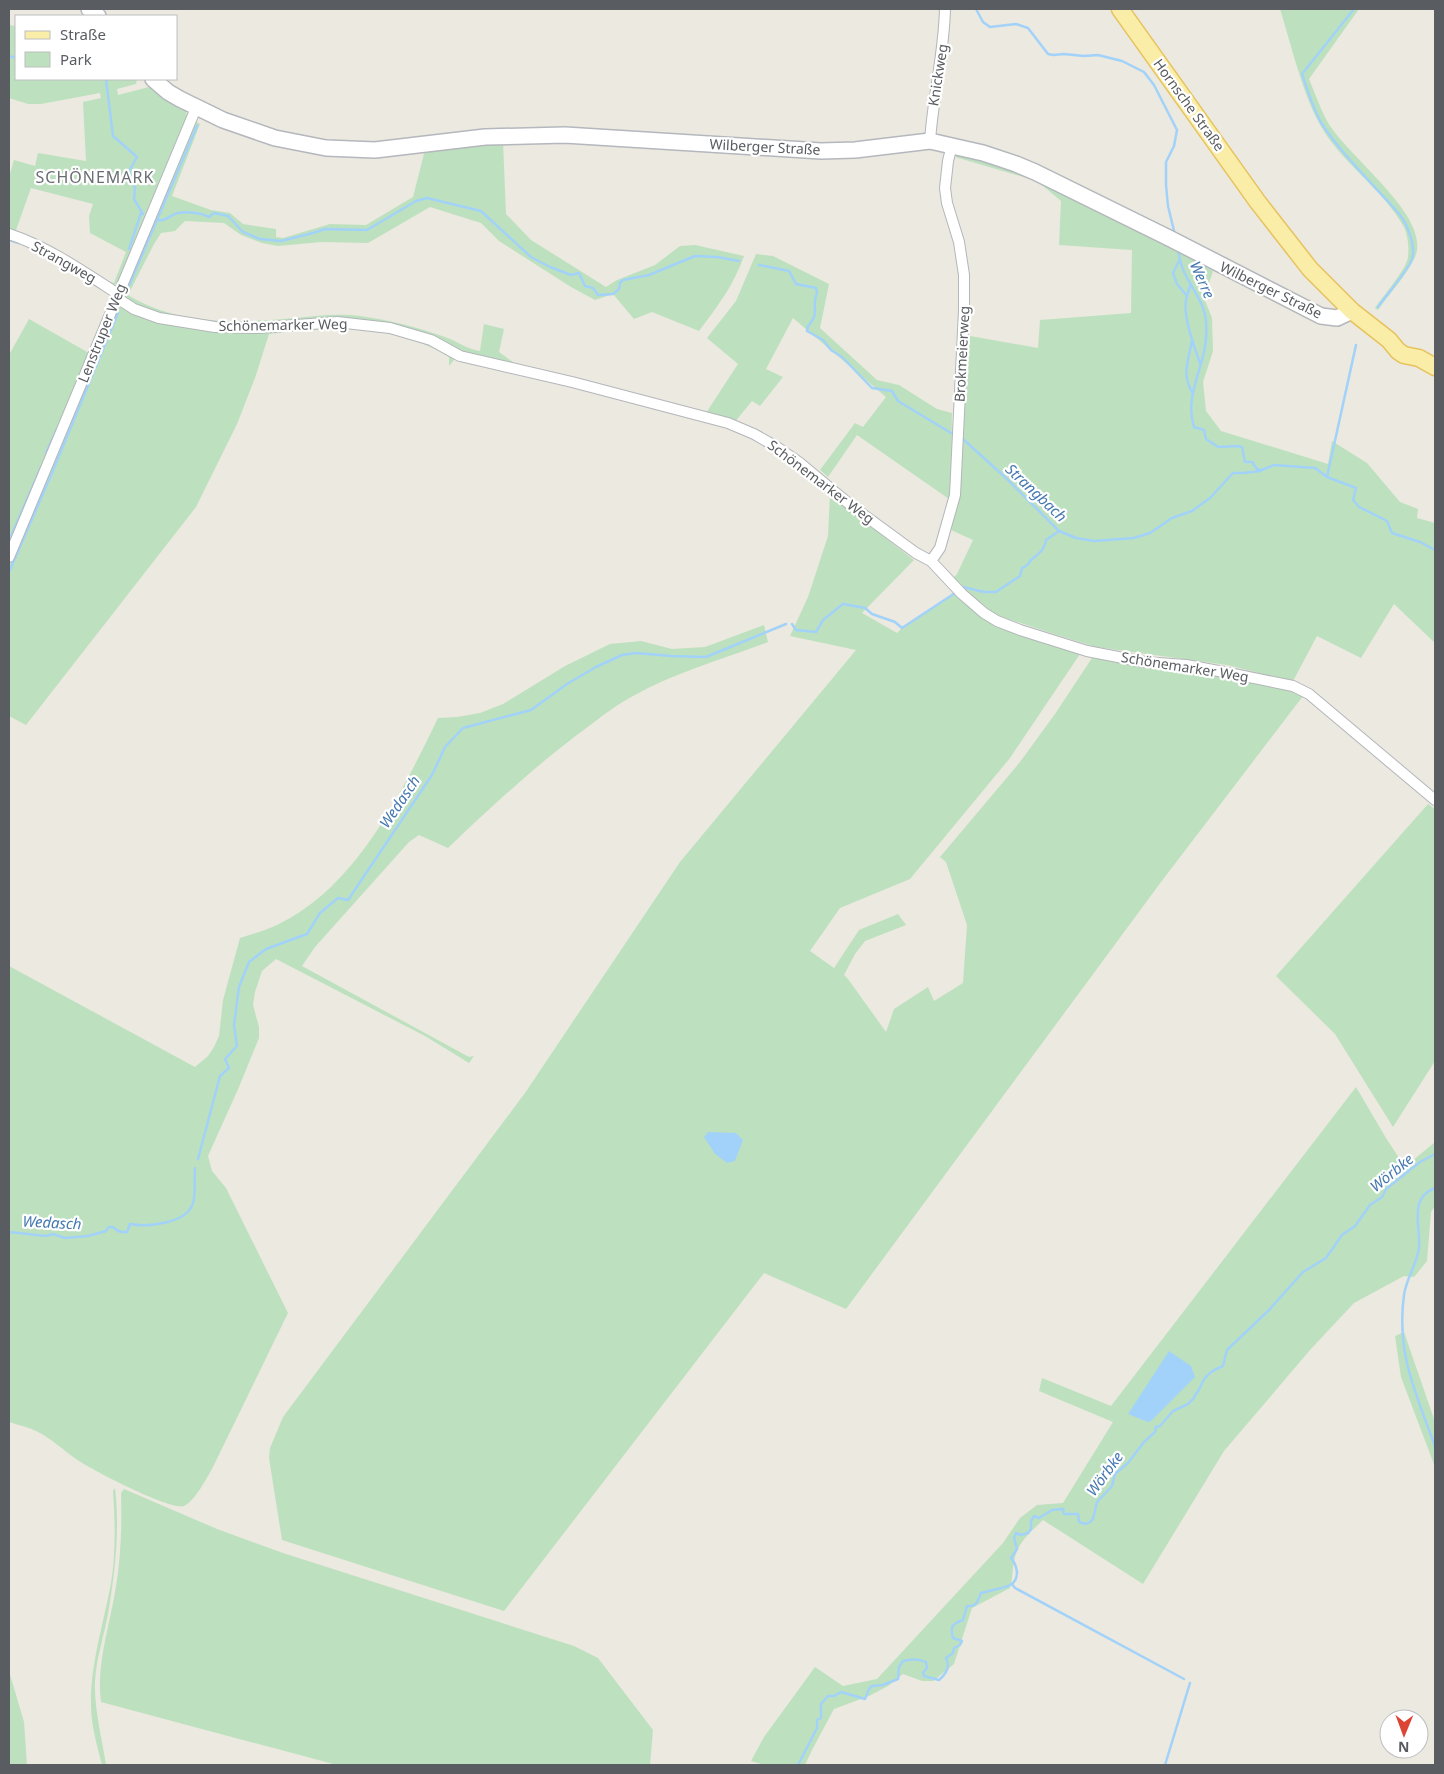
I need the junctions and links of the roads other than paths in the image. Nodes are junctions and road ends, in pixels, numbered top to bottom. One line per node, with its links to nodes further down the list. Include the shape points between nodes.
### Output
1 (945, 9): 5 (street, Knickweg)
2 (1120, 9): 9 (main road, Hornsche Straße, via 1310,269)
3 (154, 80): 4 (street, Wilberger Straße)
4 (196, 108): 5 (street, Wilberger Straße, via 275,138 350,150 398,149 506,136 600,137 821,151); 8 (street, Lenstruper Weg)
5 (930, 141): 6 (street, Wilberger Straße)
6 (952, 145): 9 (street, Wilberger Straße, via 1035,172 1321,316 1337,318); 12 (street, Brokmeierweg, via 945,188 964,276 955,494 940,548)
7 (9, 234): 8 (street, Strangweg, via 90,275)
8 (118, 296): 11 (street, Lenstruper Weg); 12 (street, Schönemarker Weg, via 134,309 159,318 215,327 258,328 337,322 390,328 431,340 460,356 728,423 775,446 853,507)
9 (1352, 311): 10 (main road, via 1389,340 1401,354 1420,358)
10 (1435, 367)
11 (9, 557)
12 (931, 561): 13 (street, Schönemarker Weg, via 984,613 1020,630 1087,651 1214,670 1293,686 1309,694)
13 (1435, 800)

